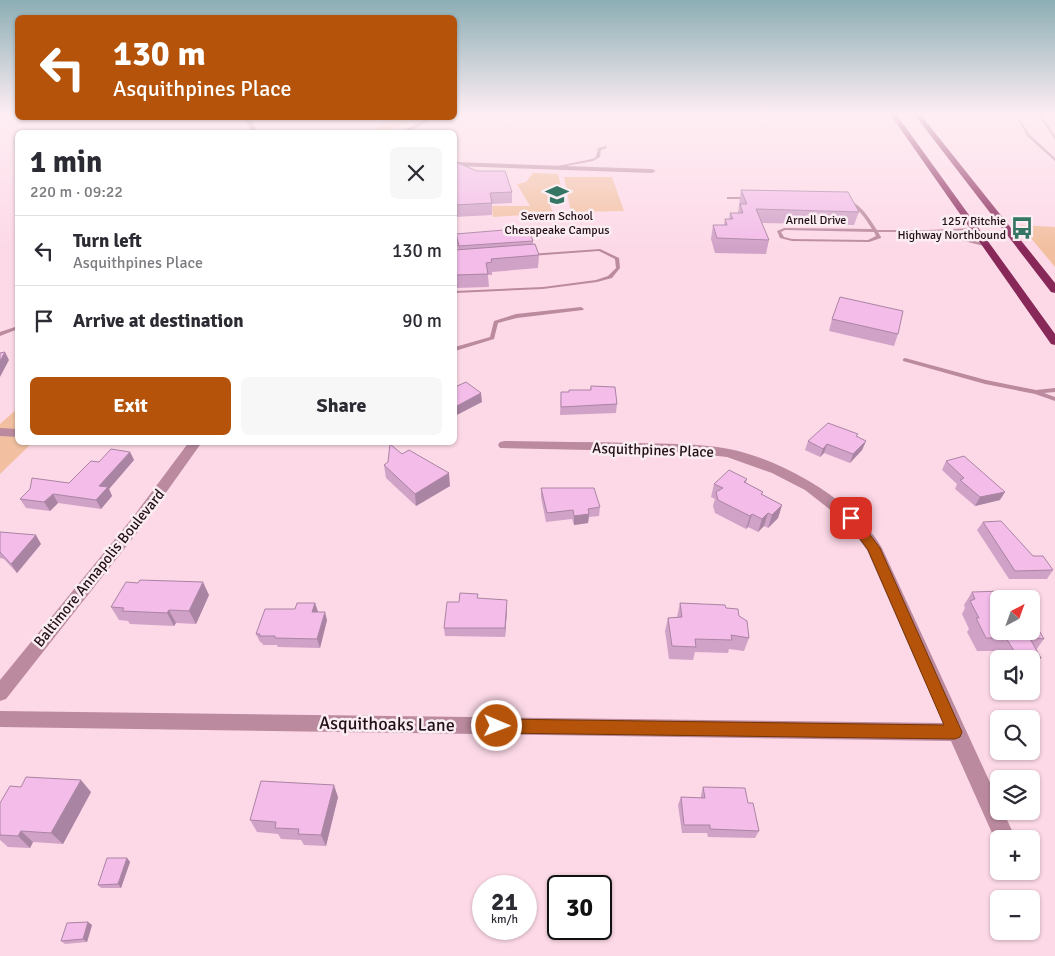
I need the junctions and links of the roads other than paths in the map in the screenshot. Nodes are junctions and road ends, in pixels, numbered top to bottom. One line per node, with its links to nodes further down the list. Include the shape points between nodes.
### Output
1 (595, 159): 5 (lane)
2 (925, 159): 10 (highway)
3 (952, 159): 15 (highway)
4 (457, 164): 5 (street)
5 (554, 167): 6 (street)
6 (652, 171)
7 (728, 198): 8 (lane)
8 (756, 198)
9 (840, 200): 11 (lane, via 855,204)
10 (975, 229): 12 (lane, Arnell Drive); 13 (highway)
11 (876, 231): 11 (lane, Arnell Drive, via 879,237 869,241 792,240 782,238 779,231); 12 (lane, Arnell Drive)
12 (937, 232): 13 (lane, Arnell Drive)
13 (986, 245): 20 (highway)
14 (522, 255): 16 (lane, via 600,250 617,258 618,268 610,277 597,281 543,288)
15 (1055, 290)
16 (457, 292)
17 (581, 309): 21 (lane, via 516,316 496,322 492,338)
18 (15, 328): 19 (lane)
19 (0, 334)
20 (1055, 342)
21 (457, 348)
22 (905, 360): 24 (lane)
23 (1055, 390): 24 (lane)
24 (1036, 392): 25 (lane)
25 (1055, 399)
26 (0, 432): 27 (street)
27 (15, 433)
28 (194, 445): 30 (street, Baltimore Annapolis Boulevard, via 138,521)
29 (505, 445): 32 (street, Asquithpines Place, via 681,448 729,453 810,486 851,518 874,548)
30 (0, 692)
31 (0, 719): 32 (street, Asquithoaks Lane)
32 (955, 732): 33 (street, Asquithpines Place)
33 (1001, 830)

